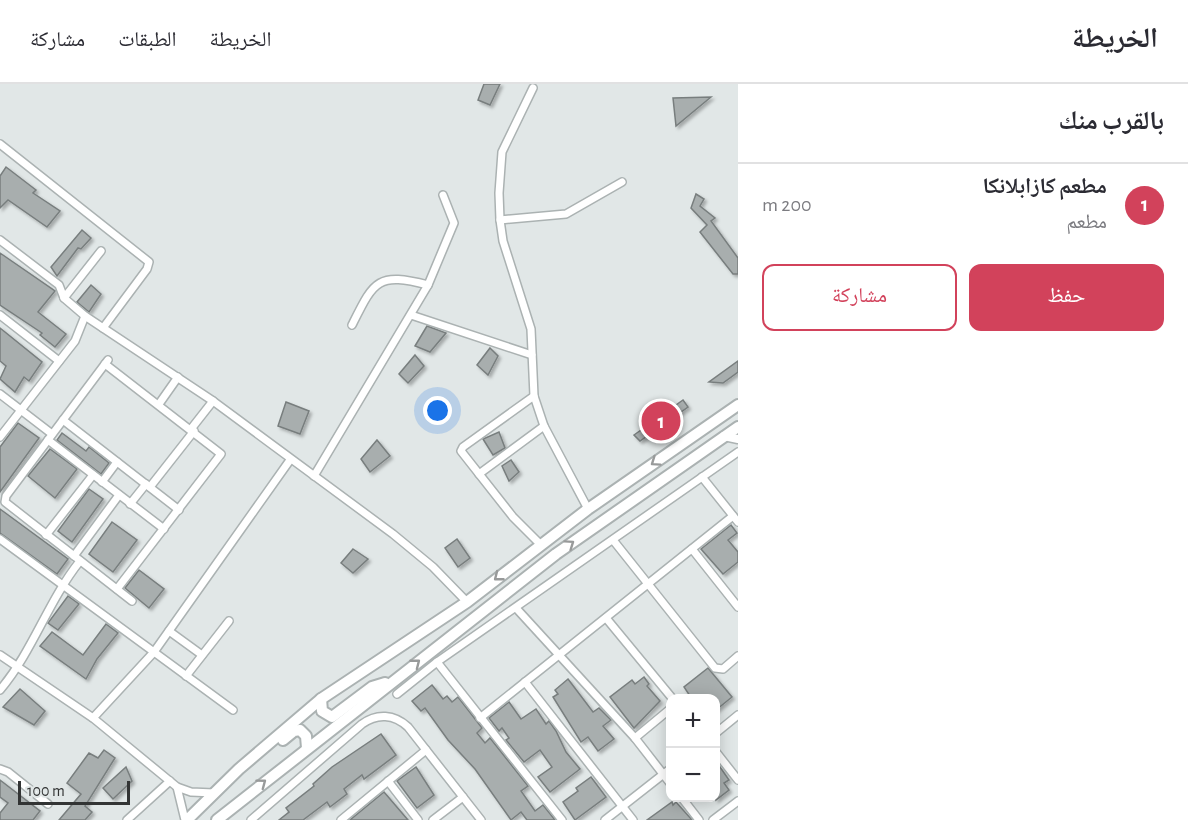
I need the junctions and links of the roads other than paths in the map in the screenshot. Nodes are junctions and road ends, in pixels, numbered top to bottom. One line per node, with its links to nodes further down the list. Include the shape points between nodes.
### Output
1 (533, 88): 5 (street, via 502,152)
2 (0, 144): 14 (street, via 149,262)
3 (622, 182): 5 (street, via 566,214)
4 (443, 195): 8 (street, via 454,223)
5 (500, 220): 15 (street, via 503,241 526,307)
6 (0, 240): 9 (street, via 59,285)
7 (101, 251): 9 (street)
8 (428, 285): 11 (street); 13 (street, via 400,278 375,285)
9 (64, 298): 12 (street)
10 (0, 315): 16 (street)
11 (411, 315): 15 (street); 37 (street)
12 (85, 316): 14 (street); 16 (street, via 75,341)
13 (352, 325)
14 (103, 328): 17 (street)
15 (532, 355): 19 (street)
16 (59, 361): 23 (street)
17 (178, 377): 20 (street); 21 (street)
18 (0, 394): 23 (street)
19 (534, 396): 25 (street); 35 (street, via 462,447 462,453)
20 (213, 402): 27 (street); 33 (street)
21 (159, 404): 24 (street, via 106,362); 27 (street)
22 (738, 405): 43 (main road, one-way to 43)
23 (21, 410): 29 (street); 30 (street)
24 (63, 420): 30 (street); 34 (street)
25 (544, 426): 35 (street); 43 (street)
26 (738, 427): 28 (main road)
27 (192, 430): 40 (street); 44 (street, via 221,456)
28 (724, 436): 31 (street); 72 (main road, one-way to 28, via 556,554)
29 (0, 437)
30 (50, 437): 36 (street); 47 (street, via 5,499 6,504)
31 (738, 439)
32 (738, 452): 38 (street)
33 (290, 460): 37 (street); 62 (street)
34 (117, 462): 39 (street); 40 (street)
35 (479, 474): 50 (street)
36 (93, 475): 39 (street); 47 (street)
37 (314, 476): 57 (street, via 433,567)
38 (702, 477): 45 (street); 49 (street)
39 (102, 482): 41 (street)
40 (148, 486): 42 (street); 44 (street)
41 (119, 495): 42 (street); 52 (street)
42 (130, 504): 46 (street)
43 (588, 509): 50 (main road)
44 (179, 510): 46 (street)
45 (736, 519): 51 (street)
46 (164, 530): 55 (street)
47 (46, 535): 52 (street)
48 (0, 539): 53 (street)
49 (613, 540): 54 (street); 58 (street)
50 (540, 544): 57 (main road, one-way to 57)
51 (692, 549): 54 (street); 59 (street)
52 (77, 558): 53 (street); 55 (street)
53 (62, 584): 63 (street); 69 (street)
54 (648, 584): 60 (street); 67 (street, via 715,668 723,669)
55 (117, 589): 56 (street)
56 (132, 601)
57 (467, 602): 76 (main road)
58 (516, 608): 65 (street); 68 (street)
59 (738, 608)
60 (606, 618): 65 (street); 75 (street)
61 (229, 621): 66 (street)
62 (169, 631): 63 (street); 66 (street)
63 (154, 652): 70 (street); 80 (street)
64 (0, 655): 69 (street)
65 (559, 655): 71 (street); 83 (street)
66 (202, 656): 70 (street)
67 (738, 656)
68 (437, 662): 74 (street); 81 (street)
69 (18, 669): 73 (street); 80 (street)
70 (186, 676): 77 (street)
71 (525, 682): 81 (street); 100 (street)
72 (390, 683): 76 (main road, via 375,685 332,717 322,711); 84 (main road)
73 (0, 690)
74 (397, 694)
75 (668, 694)
76 (321, 699): 86 (main road)
77 (233, 711)
78 (666, 712): 83 (street)
79 (738, 715): 82 (street)
80 (93, 718): 93 (street)
81 (480, 718): 109 (street)
82 (720, 730)
83 (635, 738): 89 (street)
84 (307, 748): 86 (main road, via 306,736 298,730 270,750); 103 (main road, one-way to 84)
85 (426, 750): 92 (street); 96 (street); 104 (street, via 404,723 388,716 366,721)
86 (254, 755): 95 (main road)
87 (720, 757): 91 (street)
88 (0, 769): 99 (street)
89 (664, 774): 90 (street); 100 (street)
90 (666, 777)
91 (738, 780)
92 (388, 781): 105 (street); 106 (street)
93 (170, 782): 94 (street); 101 (street)
94 (177, 787): 95 (street); 102 (street)
95 (214, 793): 102 (main road)
96 (463, 797): 107 (street); 108 (street)
97 (738, 801): 113 (street)
98 (685, 802): 112 (street)
99 (48, 804)
100 (622, 807): 110 (street); 111 (street)
101 (127, 820)
102 (186, 820)
103 (217, 820)
104 (251, 820)
105 (340, 820)
106 (418, 820)
107 (432, 820)
108 (481, 820)
109 (562, 820)
110 (605, 820)
111 (633, 820)
112 (699, 820)
113 (713, 820)

